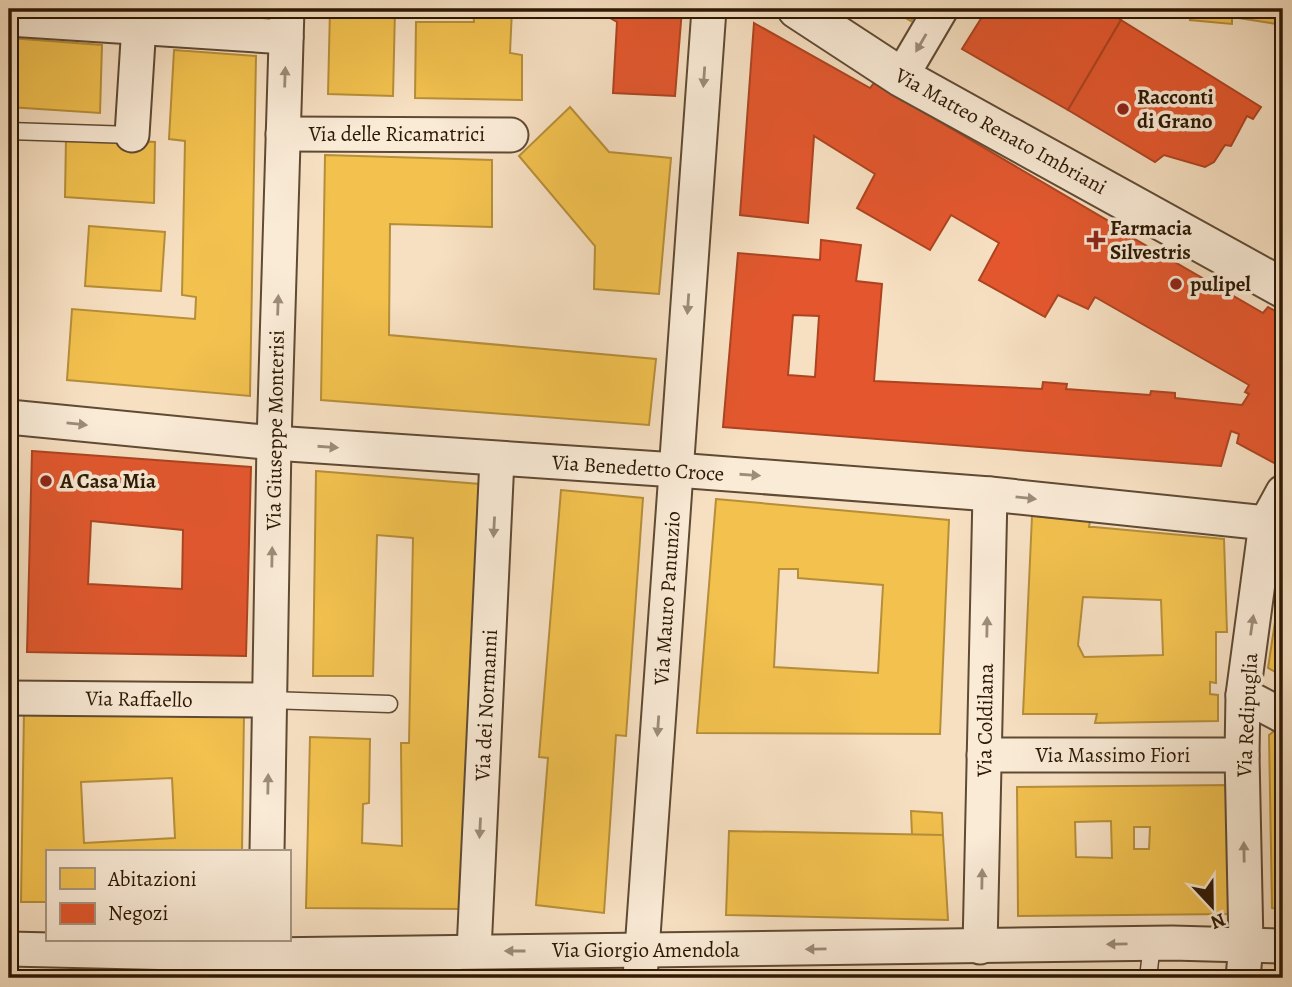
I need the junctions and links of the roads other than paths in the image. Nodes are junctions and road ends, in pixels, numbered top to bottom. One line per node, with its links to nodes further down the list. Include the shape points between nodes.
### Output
1 (709, 9): 16 (street, Via Mauro Panunzio, one-way to 16)
2 (797, 9): 7 (street, Via Matteo Renato Imbriani)
3 (940, 9): 7 (street, one-way to 7)
4 (140, 18): 5 (street); 6 (street); 10 (street)
5 (9, 19)
6 (286, 23): 9 (street, Via Giuseppe Monterisi, one-way to 6)
7 (901, 77): 12 (street, Via Matteo Renato Imbriani)
8 (9, 131): 10 (lane)
9 (283, 134): 11 (street, Via delle Ricamatrici); 14 (street, Via Giuseppe Monterisi, one-way to 9)
10 (132, 135)
11 (510, 135)
12 (1283, 288)
13 (9, 417): 14 (street, Via Benedetto Croce, one-way to 14)
14 (274, 443): 15 (street, Via Benedetto Croce, one-way to 15); 22 (street, Via Giuseppe Monterisi, one-way to 14)
15 (497, 459): 16 (street, Via Benedetto Croce); 34 (street, Via dei Normanni, one-way to 34)
16 (676, 470): 18 (street, Via Benedetto Croce, one-way to 18); 36 (street, Via Mauro Panunzio, one-way to 36)
17 (1283, 492): 19 (street, Via Redipuglia)
18 (990, 494): 19 (street, Via Benedetto Croce, one-way to 19); 25 (street, Via Coldilana, one-way to 18)
19 (1275, 527): 20 (street, Via Redipuglia, one-way to 19)
20 (1243, 695): 24 (street); 26 (street, Via Redipuglia)
21 (9, 698): 22 (street, Via Raffaello)
22 (269, 700): 23 (lane); 27 (street, Via Giuseppe Monterisi, one-way to 22)
23 (389, 704)
24 (1283, 716)
25 (984, 755): 26 (street, Via Massimo Fiori); 31 (street, Via Coldilana, one-way to 25)
26 (1242, 755): 29 (street, Via Redipuglia, one-way to 26)
27 (267, 850)
28 (1152, 944): 29 (street, Via Giorgio Amendola); 31 (street, Via Giorgio Amendola, one-way to 31); 37 (lane)
29 (1246, 944): 30 (street, Via Giorgio Amendola); 38 (street, Via Redipuglia)
30 (1283, 946)
31 (980, 947): 35 (street, Via Giorgio Amendola)
32 (9, 948): 33 (street, Via Giorgio Amendola)
33 (265, 958): 34 (street, Via Giorgio Amendola)
34 (460, 960): 36 (street, Via Giorgio Amendola, one-way to 34)
35 (873, 963): 36 (street, Via Giorgio Amendola, one-way to 36)
36 (641, 964)
37 (1148, 978)
38 (1243, 978)

